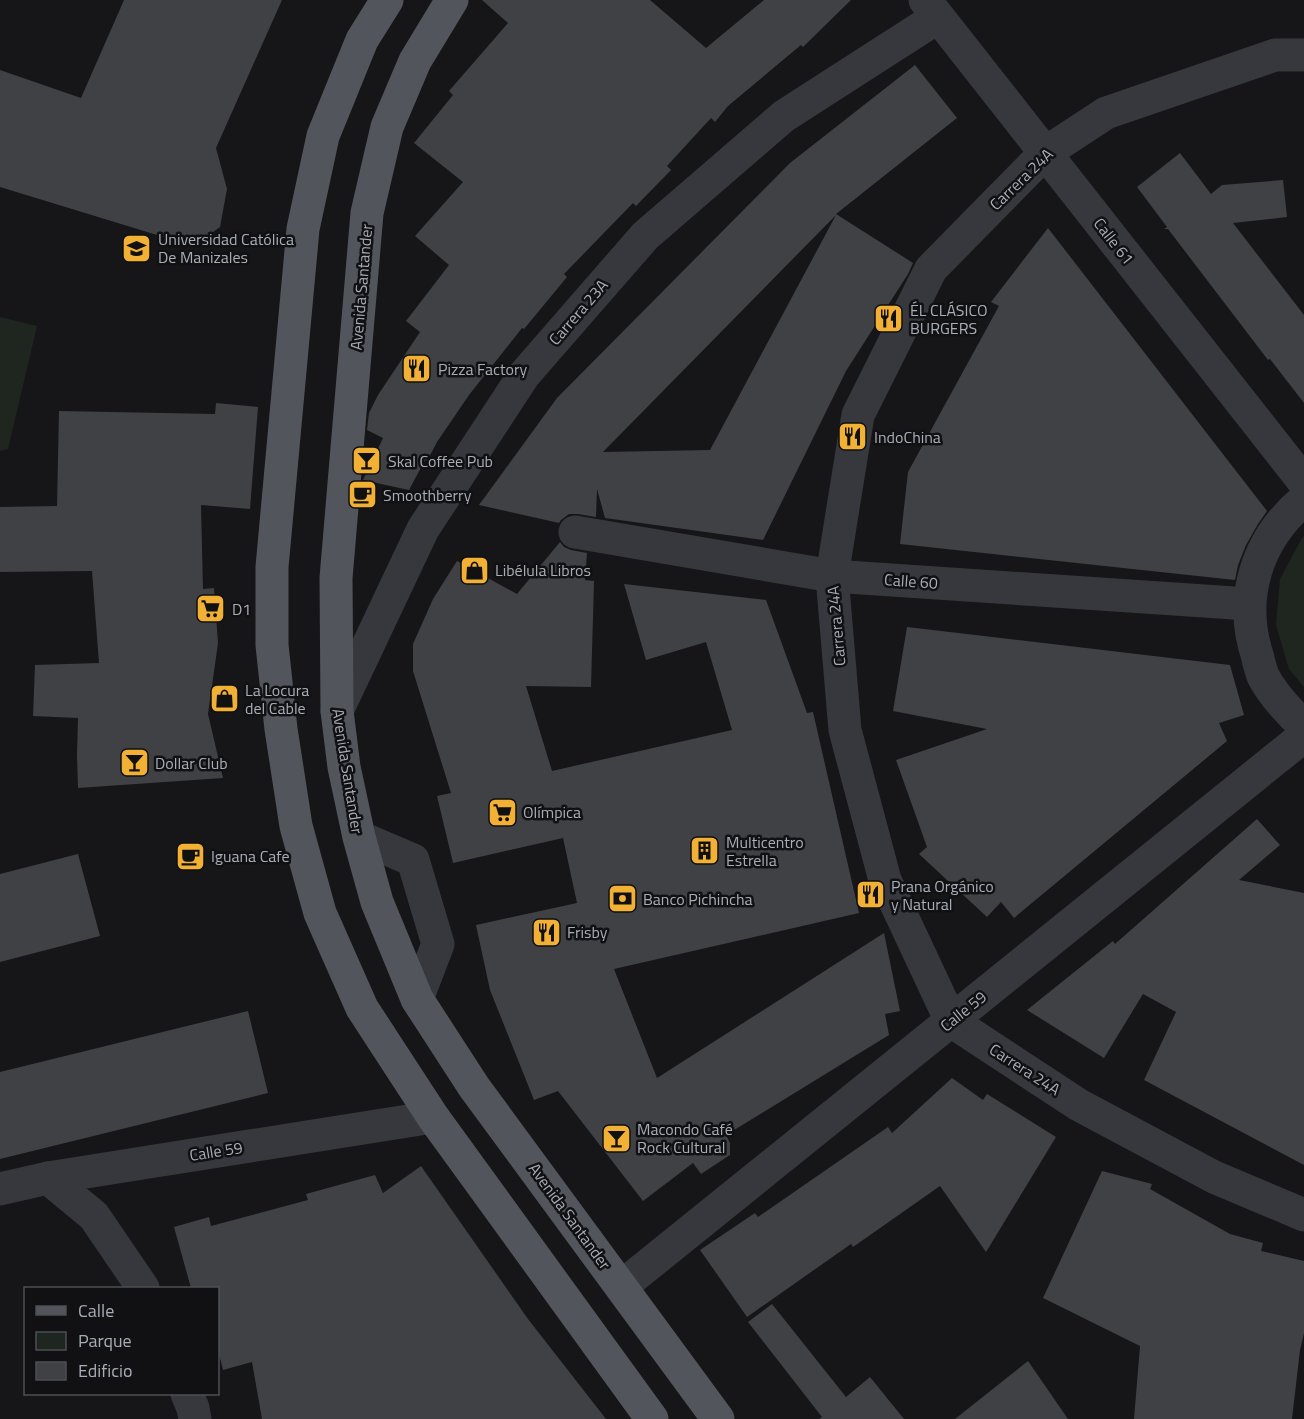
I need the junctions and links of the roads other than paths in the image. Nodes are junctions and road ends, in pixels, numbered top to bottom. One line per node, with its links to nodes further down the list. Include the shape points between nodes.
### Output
1 (387, 0): 17 (main road, via 362,40 323,136 303,229 272,567 272,645 296,826 320,913 362,1008)
2 (452, 0): 11 (main road, Avenida Santander, via 415,61 387,128 367,213 336,578)
3 (932, 8): 5 (street, Calle 61); 11 (street, Carrera 23A, via 784,116 645,236 531,366 423,528)
4 (1304, 55): 5 (street, Carrera 24A, via 1275,55 1106,113)
5 (1045, 153): 6 (street, Calle 61); 9 (street, Carrera 24A, via 931,269 858,415)
6 (1304, 482)
7 (1304, 500): 10 (street, via 1269,538 1255,570)
8 (575, 532): 9 (street, Calle 60)
9 (832, 576): 10 (street, Calle 60); 16 (street, Carrera 24A, via 844,730 885,880)
10 (1249, 604): 12 (street, via 1252,641 1263,676 1283,706)
11 (337, 711): 14 (main road, Avenida Santander)
12 (1304, 726)
13 (1304, 736): 16 (street, Calle 59)
14 (359, 837): 15 (main road, Avenida Santander, via 377,902); 15 (street, via 413,860 438,944)
15 (417, 999): 21 (main road, Avenida Santander, via 474,1087)
16 (951, 1021): 20 (street, Carrera 24A, via 1079,1105 1214,1176); 21 (street, Calle 59)
17 (433, 1117): 18 (street, Calle 59); 25 (main road)
18 (48, 1178): 19 (street, Calle 59); 22 (street, via 94,1216)
19 (0, 1189)
20 (1304, 1215)
21 (622, 1286): 26 (main road, Avenida Santander)
22 (142, 1287)
23 (187, 1395): 24 (street)
24 (195, 1419)
25 (652, 1419)
26 (718, 1419)

